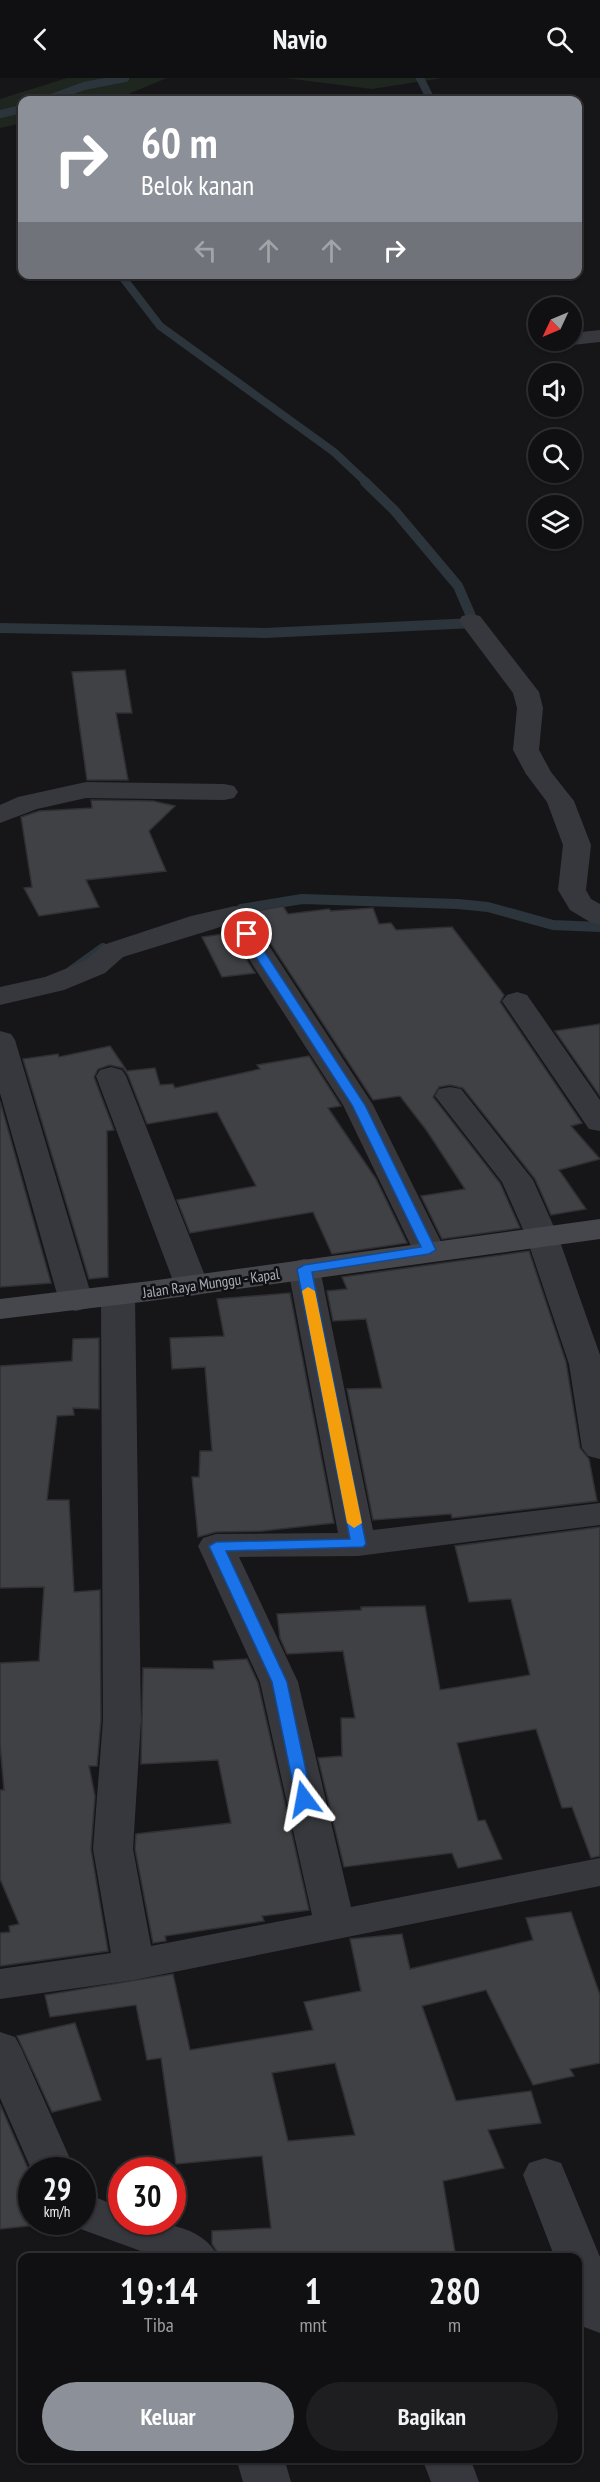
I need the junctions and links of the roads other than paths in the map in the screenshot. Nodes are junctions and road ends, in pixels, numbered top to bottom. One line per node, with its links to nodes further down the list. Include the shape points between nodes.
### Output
1 (600, 336): 2 (street)
2 (582, 338)
3 (471, 621): 6 (street, via 526,693 530,708 525,750 560,801 578,845 572,890 580,904)
4 (224, 792): 5 (street, via 86,790 28,803)
5 (0, 815)
6 (600, 916)
7 (0, 996): 15 (street, via 54,984 95,967 113,951 235,915 358,1105)
8 (517, 1001): 12 (street)
9 (0, 1040): 19 (street)
10 (111, 1076): 17 (street)
11 (450, 1096): 14 (street, via 517,1180)
12 (600, 1122)
13 (600, 1229): 14 (street, Jalan Raya Munggu - Kapal)
14 (542, 1236): 15 (street, Jalan Raya Munggu - Kapal); 21 (street, via 586,1364)
15 (429, 1250): 16 (street, Jalan Raya Munggu - Kapal)
16 (304, 1269): 17 (street, Jalan Raya Munggu - Kapal); 23 (street)
17 (192, 1286): 18 (street, Jalan Raya Munggu - Kapal)
18 (118, 1297): 19 (street, Jalan Raya Munggu - Kapal); 26 (street, via 122,1720 114,1849)
19 (76, 1301): 20 (street, Jalan Raya Munggu - Kapal)
20 (0, 1309)
21 (600, 1448)
22 (600, 1514): 23 (street)
23 (358, 1544): 25 (street, via 216,1546 279,1682)
24 (600, 1872): 25 (street)
25 (335, 1925): 26 (street)
26 (135, 1965): 27 (street)
27 (0, 1984)
28 (0, 2049): 29 (street)
29 (47, 2157)
30 (545, 2175): 33 (street)
31 (96, 2217): 32 (street)
32 (190, 2253)
33 (576, 2253)
34 (582, 2269): 35 (street)
35 (600, 2314): 36 (street)
36 (582, 2318)
37 (261, 2463): 39 (street)
38 (448, 2463): 40 (street)
39 (267, 2482)
40 (455, 2482)

